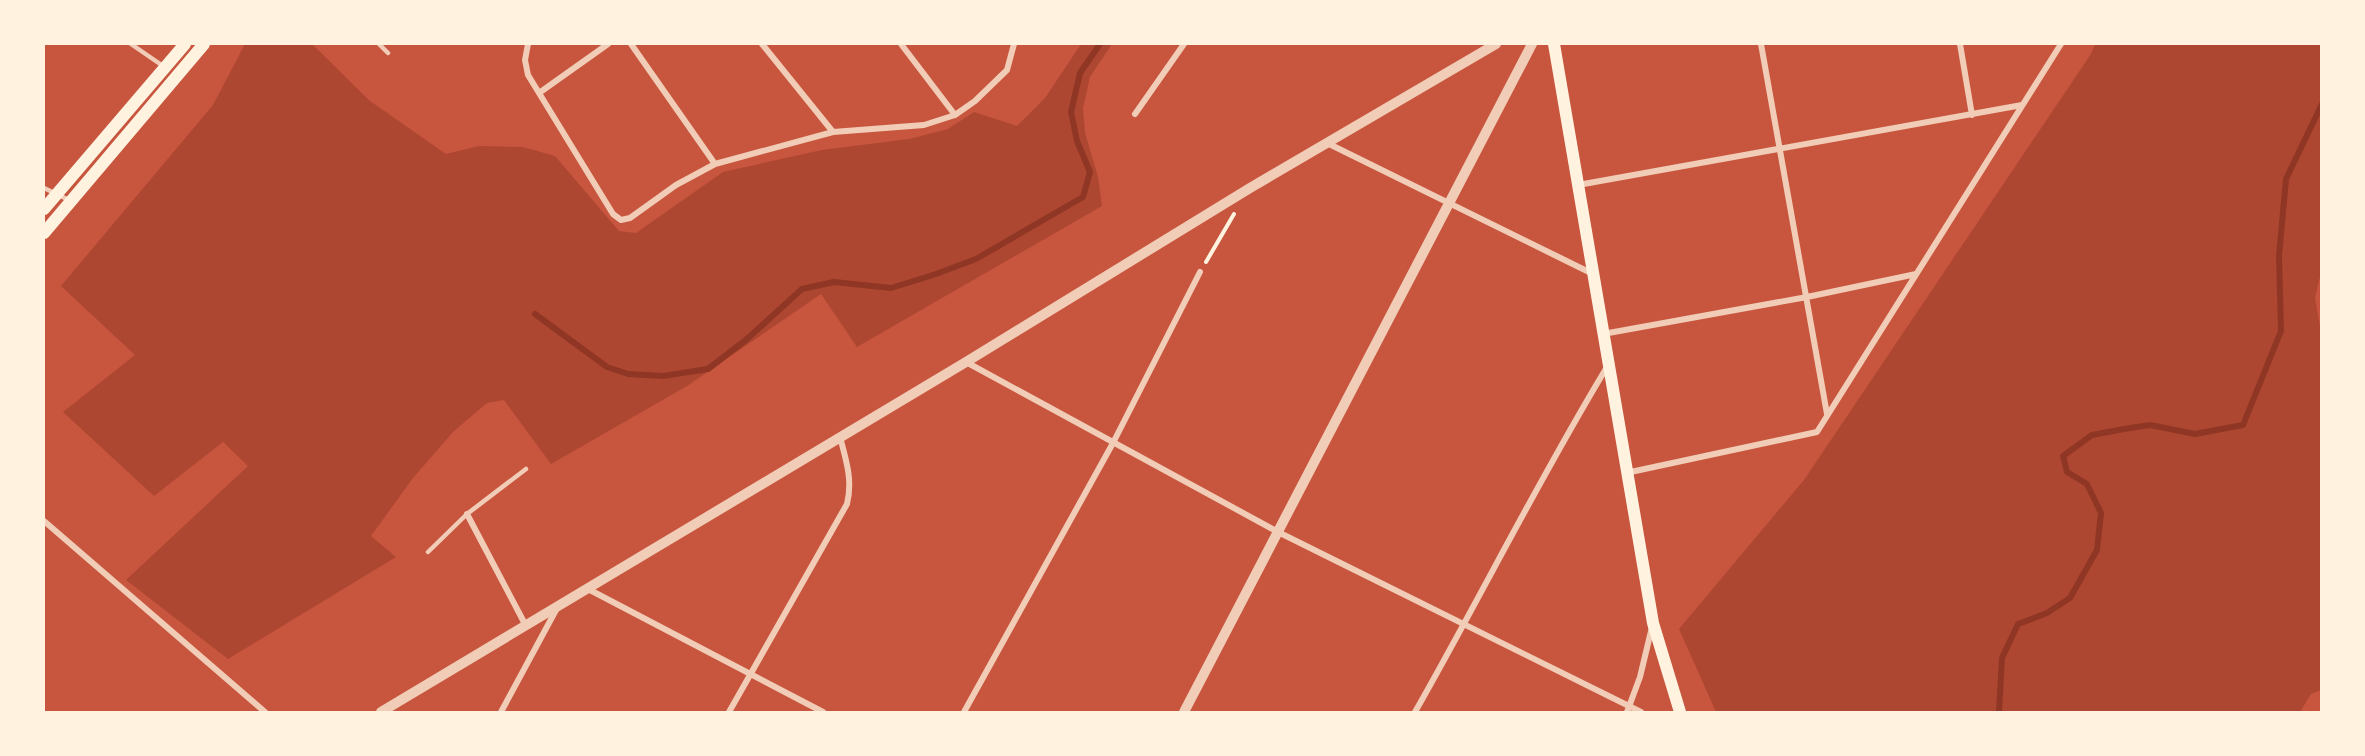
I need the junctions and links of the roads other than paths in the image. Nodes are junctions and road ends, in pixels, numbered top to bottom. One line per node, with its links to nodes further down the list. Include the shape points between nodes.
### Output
1 (131, 44): 19 (lane)
2 (185, 44): 19 (main road)
3 (204, 44): 32 (main road)
4 (379, 44): 18 (lane)
5 (528, 44): 20 (street, via 528,75)
6 (608, 44): 20 (street)
7 (631, 44): 28 (street)
8 (762, 44): 25 (street)
9 (901, 44): 23 (street)
10 (1014, 44): 23 (street, via 1007,70)
11 (1184, 44): 22 (street)
12 (1496, 44): 26 (street)
13 (1532, 44): 33 (street)
14 (1554, 44): 29 (main road)
15 (1761, 44): 27 (street)
16 (1960, 44): 24 (street)
17 (2061, 44): 21 (street)
18 (388, 53)
19 (165, 67): 31 (main road)
20 (539, 93): 28 (street, via 613,214 621,220 630,218 676,184)
21 (2022, 105): 24 (street); 38 (street)
22 (1135, 114)
23 (955, 115): 25 (street, via 924,125)
24 (1972, 115): 27 (street)
25 (833, 132): 28 (street)
26 (1327, 143): 33 (street); 41 (street)
27 (1780, 150): 29 (street); 39 (street)
28 (715, 165)
29 (1578, 186): 37 (main road)
30 (44, 188): 31 (lane)
31 (57, 194): 32 (lane); 34 (main road)
32 (71, 201): 35 (main road)
33 (1449, 204): 37 (street); 50 (street)
34 (44, 209)
35 (44, 233)
36 (1200, 272): 45 (street)
37 (1591, 273): 40 (main road)
38 (1916, 274): 39 (street); 43 (street)
39 (1806, 297): 40 (street); 43 (street)
40 (1602, 334): 42 (main road)
41 (966, 362): 44 (street); 45 (street)
42 (1607, 366): 47 (main road); 56 (street)
43 (1827, 414): 47 (street, via 1817,432)
44 (840, 437): 52 (street); 57 (street, via 850,474 847,504)
45 (1113, 443): 50 (street); 64 (street)
46 (526, 469): 48 (lane)
47 (1626, 473): 54 (main road)
48 (467, 514): 51 (lane); 55 (street)
49 (44, 521): 59 (street)
50 (1278, 532): 56 (street); 65 (street)
51 (428, 552)
52 (588, 589): 53 (street); 57 (street)
53 (557, 608): 55 (street); 61 (street)
54 (1653, 623): 58 (street); 68 (main road)
55 (525, 626): 60 (street)
56 (1464, 626): 58 (street); 66 (street)
57 (750, 673): 62 (street); 63 (street)
58 (1629, 710): 67 (street)
59 (265, 712)
60 (381, 712)
61 (501, 712)
62 (729, 712)
63 (824, 712)
64 (964, 712)
65 (1184, 712)
66 (1415, 712)
67 (1641, 712)
68 (1680, 712)

